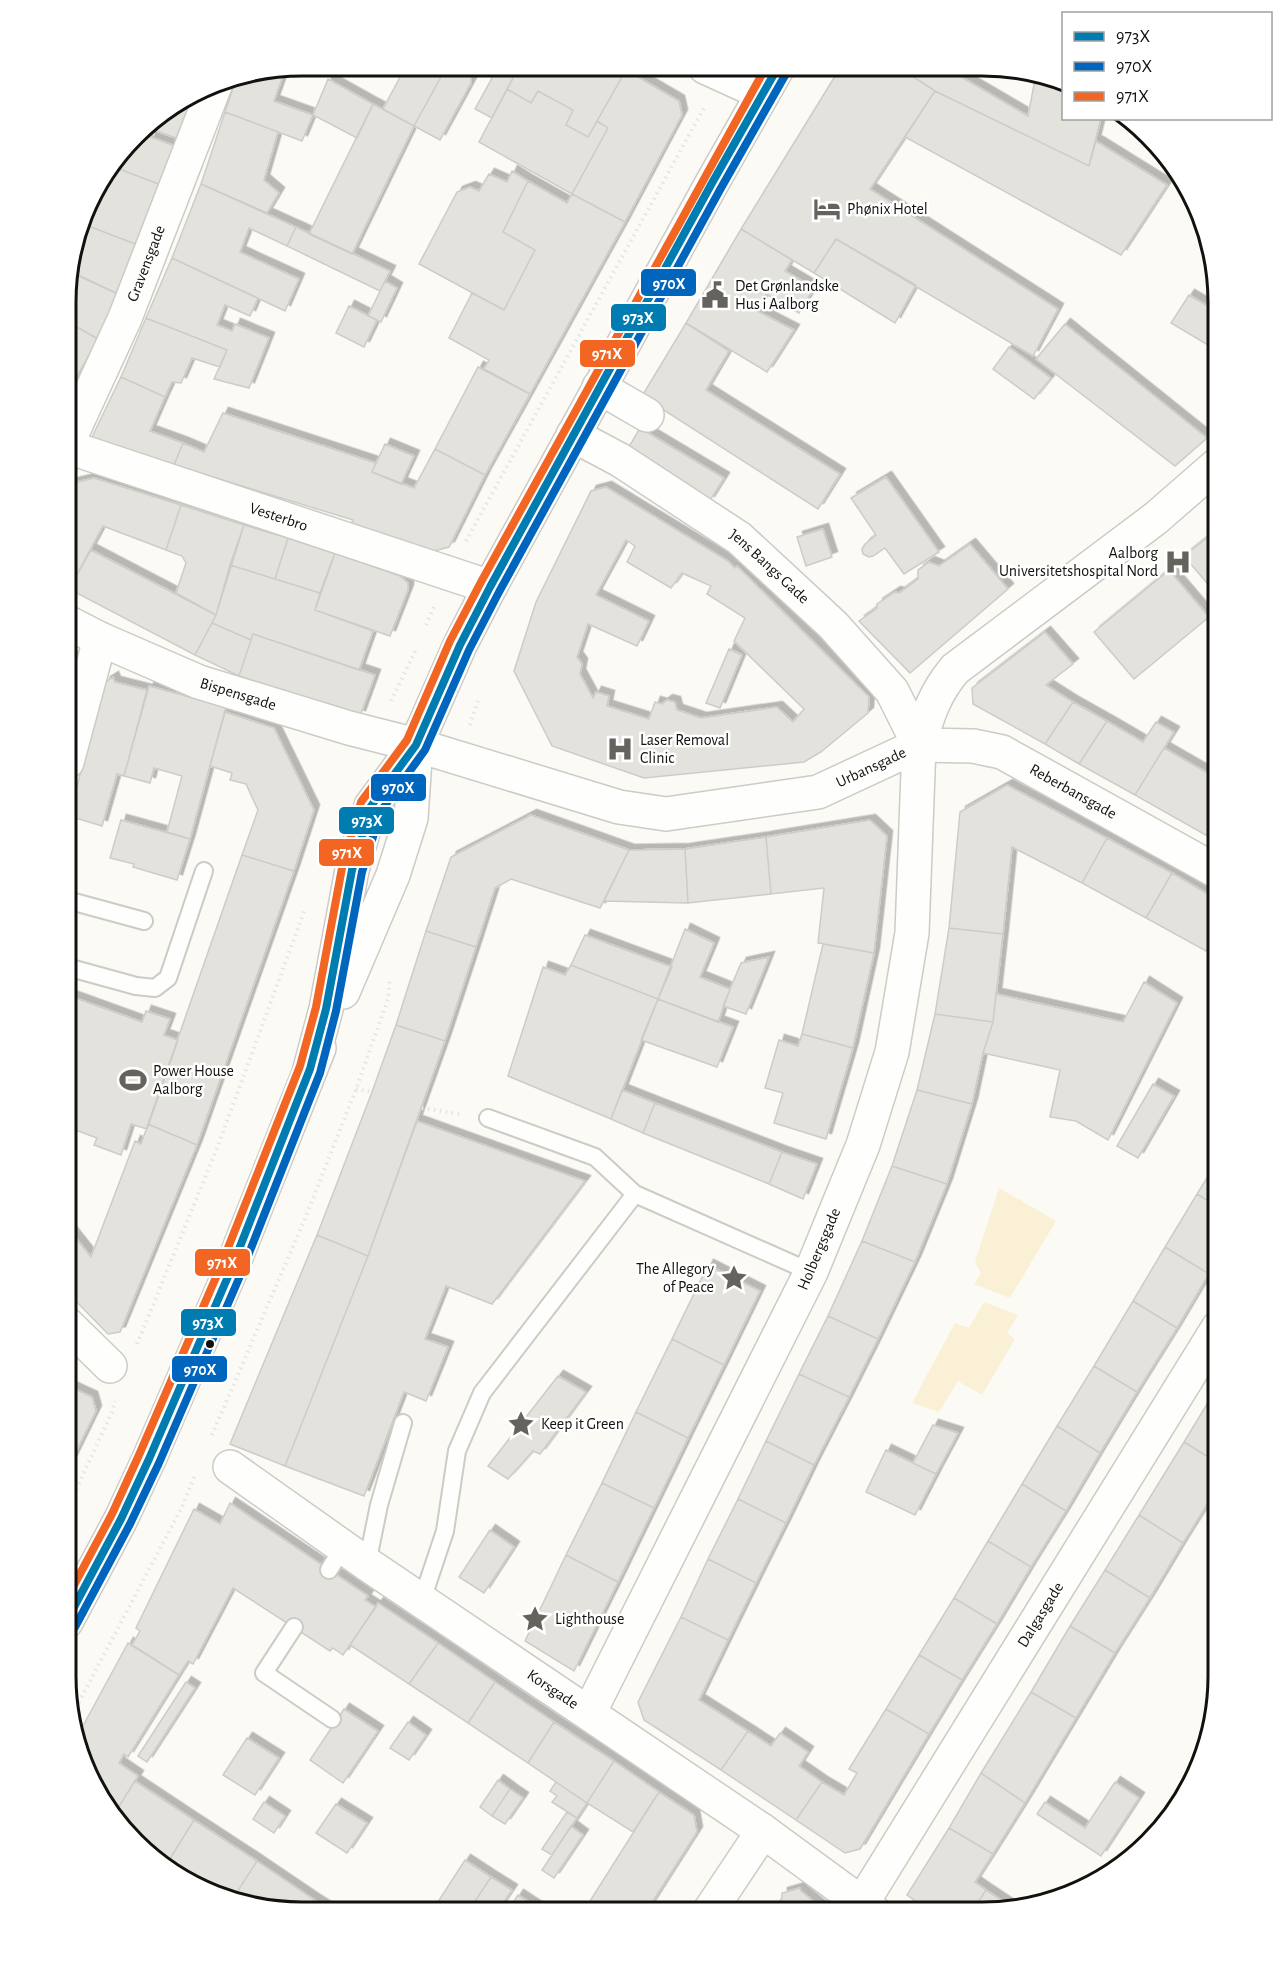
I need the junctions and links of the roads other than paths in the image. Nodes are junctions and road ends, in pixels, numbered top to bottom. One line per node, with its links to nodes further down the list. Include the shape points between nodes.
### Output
1 (743, 76): 2 (street)
2 (770, 80): 4 (street)
3 (211, 96): 6 (street, Gravensgade, via 125,318)
4 (599, 387): 5 (street); 7 (street)
5 (647, 415)
6 (76, 425)
7 (573, 435): 10 (street); 15 (street, Jens Bangs Gade, via 620,460 739,538 833,625 891,691)
8 (76, 450): 10 (street, Vesterbro)
9 (1208, 473): 15 (street, Urbansgade, via 1156,518 955,669 928,714)
10 (490, 587): 14 (street)
11 (76, 626): 12 (street, Bispensgade)
12 (100, 639): 13 (street); 14 (street, Bispensgade, via 199,682)
13 (76, 728)
14 (416, 745): 15 (street, Urbansgade, via 619,807 666,814 818,792); 31 (street, via 411,818 393,875 154,1448)
15 (919, 745): 16 (street, Reberbansgade, via 973,746 1002,752); 23 (street, Holbergsgade, via 912,933 892,1052 862,1145)
16 (1208, 866)
17 (204, 871): 20 (lane, via 168,978 155,988)
18 (76, 902): 19 (lane)
19 (144, 921)
20 (76, 969)
21 (488, 1118): 22 (lane, via 595,1157)
22 (635, 1194): 23 (lane); 30 (lane, via 482,1393 457,1451 445,1531)
23 (811, 1272): 33 (street, Holbergsgade)
24 (76, 1332): 26 (street)
25 (1208, 1345): 38 (street, Dalgasgade)
26 (120, 1371)
27 (403, 1423): 29 (lane, via 379,1505)
28 (230, 1467): 29 (street, Korsgade)
29 (346, 1560): 30 (street, Korsgade)
30 (422, 1600): 33 (street, Korsgade)
31 (76, 1603)
32 (294, 1627): 34 (lane, via 264,1673)
33 (589, 1713): 35 (street, Korsgade)
34 (332, 1719)
35 (763, 1831): 36 (street); 37 (street, Korsgade)
36 (716, 1902)
37 (861, 1902)
38 (873, 1902)

